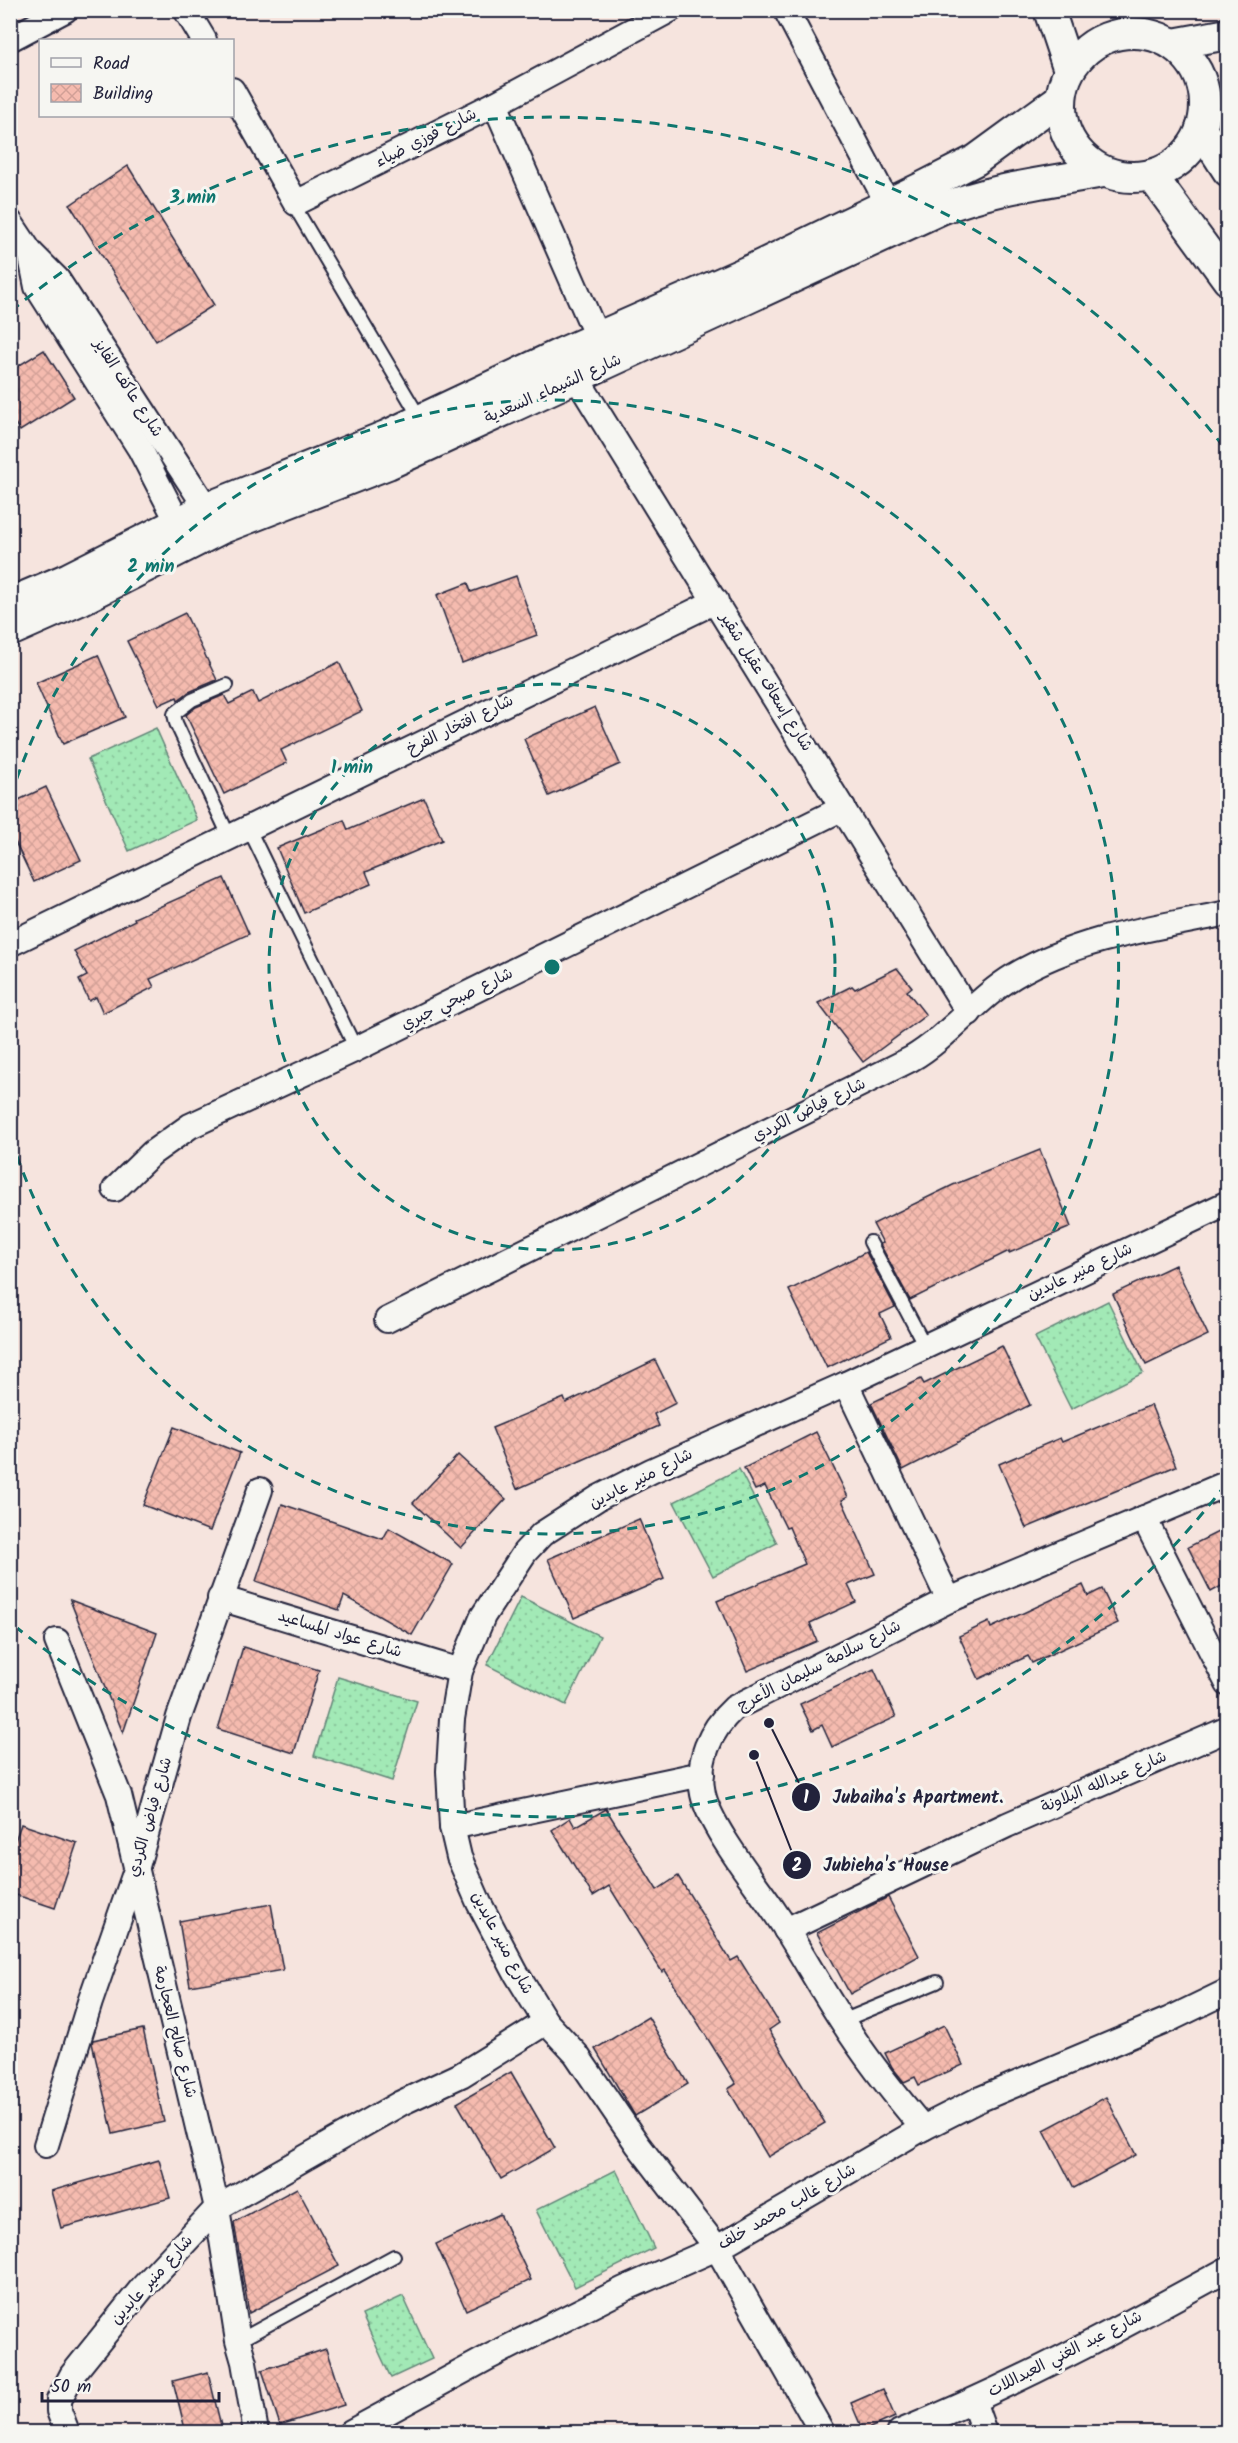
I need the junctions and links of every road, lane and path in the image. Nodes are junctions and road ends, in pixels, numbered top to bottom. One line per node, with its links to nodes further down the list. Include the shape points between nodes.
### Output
1 (65, 10): 8 (street)
2 (186, 10): 9 (street)
3 (670, 10): 13 (street, شارع فوزي ضياء)
4 (786, 10): 19 (street)
5 (1049, 10): 11 (street)
6 (1122, 10): 10 (street)
7 (1227, 34): 10 (street)
8 (10, 39)
9 (203, 39)
10 (1164, 40): 11 (street, via 1136,32 1116,34 1097,42 1081,54); 14 (street, via 1187,56 1198,72)
11 (1065, 84): 16 (street, via 1063,125 1072,144); 19 (street, شارع الشيماء السعدية, via 976,160)
12 (234, 94): 18 (street)
13 (495, 104): 18 (street, شارع فوزي ضياء); 23 (street)
14 (1212, 111): 15 (street); 17 (street, via 1191,150 1173,166)
15 (1227, 171)
16 (1103, 172): 17 (street, via 1128,178); 25 (street, شارع الشيماء السعدية, via 963,200)
17 (1152, 176): 22 (street)
18 (296, 203): 26 (lane)
19 (888, 204): 23 (street, شارع الشيماء السعدية, via 753,269)
20 (10, 222): 21 (street, شارع عاكف الفايز)
21 (30, 252): 27 (street, شارع عاكف الفايز, via 57,279); 28 (street, شارع عاكف الفايز, via 38,287 140,449)
22 (1227, 280)
23 (597, 337): 24 (street, شارع الشيماء السعدية)
24 (562, 352): 25 (street, شارع إسعاف عقيل شقير); 26 (street, شارع الشيماء السعدية)
25 (576, 379): 26 (street, شارع الشيماء السعدية); 29 (street, شارع إسعاف عقيل شقير)
26 (427, 432): 27 (street, شارع الشيماء السعدية, via 359,447)
27 (214, 518): 28 (street, شارع الشيماء السعدية)
28 (184, 533): 30 (street, شارع الشيماء السعدية); 31 (street, شارع الشيماء السعدية, via 80,600)
29 (716, 601): 33 (street, شارع إسعاف عقيل شقير); 34 (street, شارع افتخار الفرخ)
30 (10, 603)
31 (10, 631)
32 (227, 685): 34 (lane, via 192,700 174,714)
33 (843, 808): 37 (street, شارع إسعاف عقيل شقير); 38 (street, شارع صبحي جبري)
34 (238, 832): 36 (street, شارع افتخار الفرخ); 38 (lane)
35 (1227, 913): 37 (street, شارع فياض الكردي, via 1081,944 1012,977)
36 (10, 944)
37 (969, 1012): 42 (street, شارع فياض الكردي, via 951,1031 911,1059)
38 (356, 1049): 39 (street, شارع صبحي جبري, via 190,1126 152,1153)
39 (115, 1189)
40 (1227, 1203): 43 (street, شارع منير عابدين)
41 (870, 1242): 43 (lane)
42 (387, 1320)
43 (926, 1346): 44 (street, شارع منير عابدين)
44 (846, 1384): 49 (street); 51 (street, شارع منير عابدين, via 651,1471 598,1498 542,1534 513,1569 483,1616)
45 (1227, 1484): 47 (street, شارع سلامة سليمان الأعرج)
46 (260, 1490): 48 (street, شارع فياض الكردي)
47 (1144, 1518): 49 (street, شارع سلامة سليمان الأعرج); 52 (street)
48 (220, 1598): 51 (street, شارع عواد المساعيد); 56 (street, شارع فياض الكردي, via 178,1717)
49 (949, 1600): 54 (street, شارع سلامة سليمان الأعرج, via 734,1708 713,1731 706,1746)
50 (57, 1641): 56 (street, شارع صالح العجارمة, via 119,1795)
51 (460, 1671): 55 (street, شارع منير عابدين, via 449,1771)
52 (1227, 1684)
53 (1227, 1729): 57 (street, شارع عبدالله البلاونة, via 1007,1825)
54 (702, 1774): 55 (street); 57 (street, شارع سلامة سليمان الأعرج, via 705,1804)
55 (452, 1827): 61 (street, شارع منير عابدين, via 459,1857 479,1903)
56 (136, 1870): 63 (street, شارع فياض الكردي); 64 (street, شارع صالح العجارمة)
57 (786, 1930): 60 (street, شارع سلامة سليمان الأعرج)
58 (937, 1982): 60 (lane)
59 (1227, 1991): 62 (street, شارع غالب محمد خلف)
60 (842, 2020): 62 (street, شارع سلامة سليمان الأعرج)
61 (546, 2022): 64 (street, شارع منير عابدين, via 461,2075 401,2103); 65 (street, شارع منير عابدين, via 576,2054 638,2145)
62 (923, 2128): 65 (street, شارع غالب محمد خلف)
63 (46, 2145)
64 (217, 2208): 68 (street, شارع صالح العجارمة); 72 (street, شارع منير عابدين, via 142,2288 72,2375 59,2400)
65 (717, 2248): 71 (street, شارع غالب محمد خلف, via 624,2289); 74 (street, شارع منير عابدين)
66 (394, 2256): 68 (lane)
67 (1227, 2269): 69 (street, شارع عبد الغني العبداللات, via 1124,2326)
68 (238, 2341): 73 (street, شارع صالح العجارمة)
69 (973, 2401): 70 (street, شارع عبد الغني العبداللات); 76 (street)
70 (944, 2424): 75 (street, شارع عبد الغني العبداللات)
71 (351, 2432)
72 (67, 2433)
73 (256, 2433)
74 (822, 2433)
75 (900, 2433)
76 (984, 2433)

